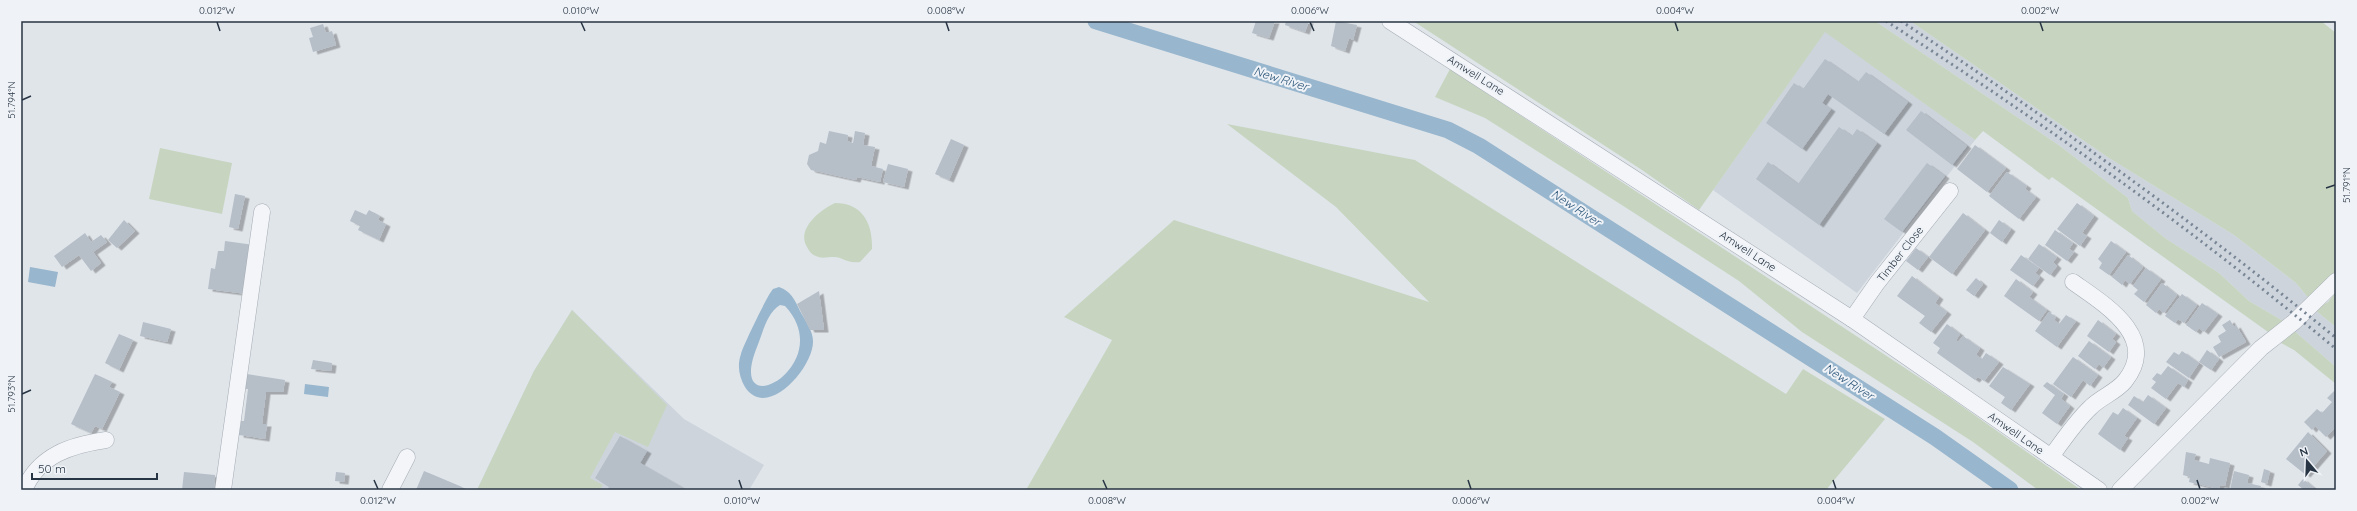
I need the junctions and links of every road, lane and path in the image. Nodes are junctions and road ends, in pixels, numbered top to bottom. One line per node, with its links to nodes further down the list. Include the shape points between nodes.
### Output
1 (1390, 21): 6 (street, Amwell Lane)
2 (1950, 191): 6 (street, Timber Close, via 1877,283)
3 (262, 212): 11 (street)
4 (2336, 281): 14 (street, via 2294,322 2261,348)
5 (2073, 282): 9 (street, via 2100,301 2128,326 2134,343 2134,365 2124,382 2089,408)
6 (1852, 319): 9 (street, Amwell Lane)
7 (106, 440): 10 (street, via 71,447 52,455 38,468)
8 (407, 457): 12 (street)
9 (2051, 457): 13 (street, Amwell Lane)
10 (24, 490)
11 (223, 490)
12 (390, 490)
13 (2099, 490)
14 (2120, 490)

